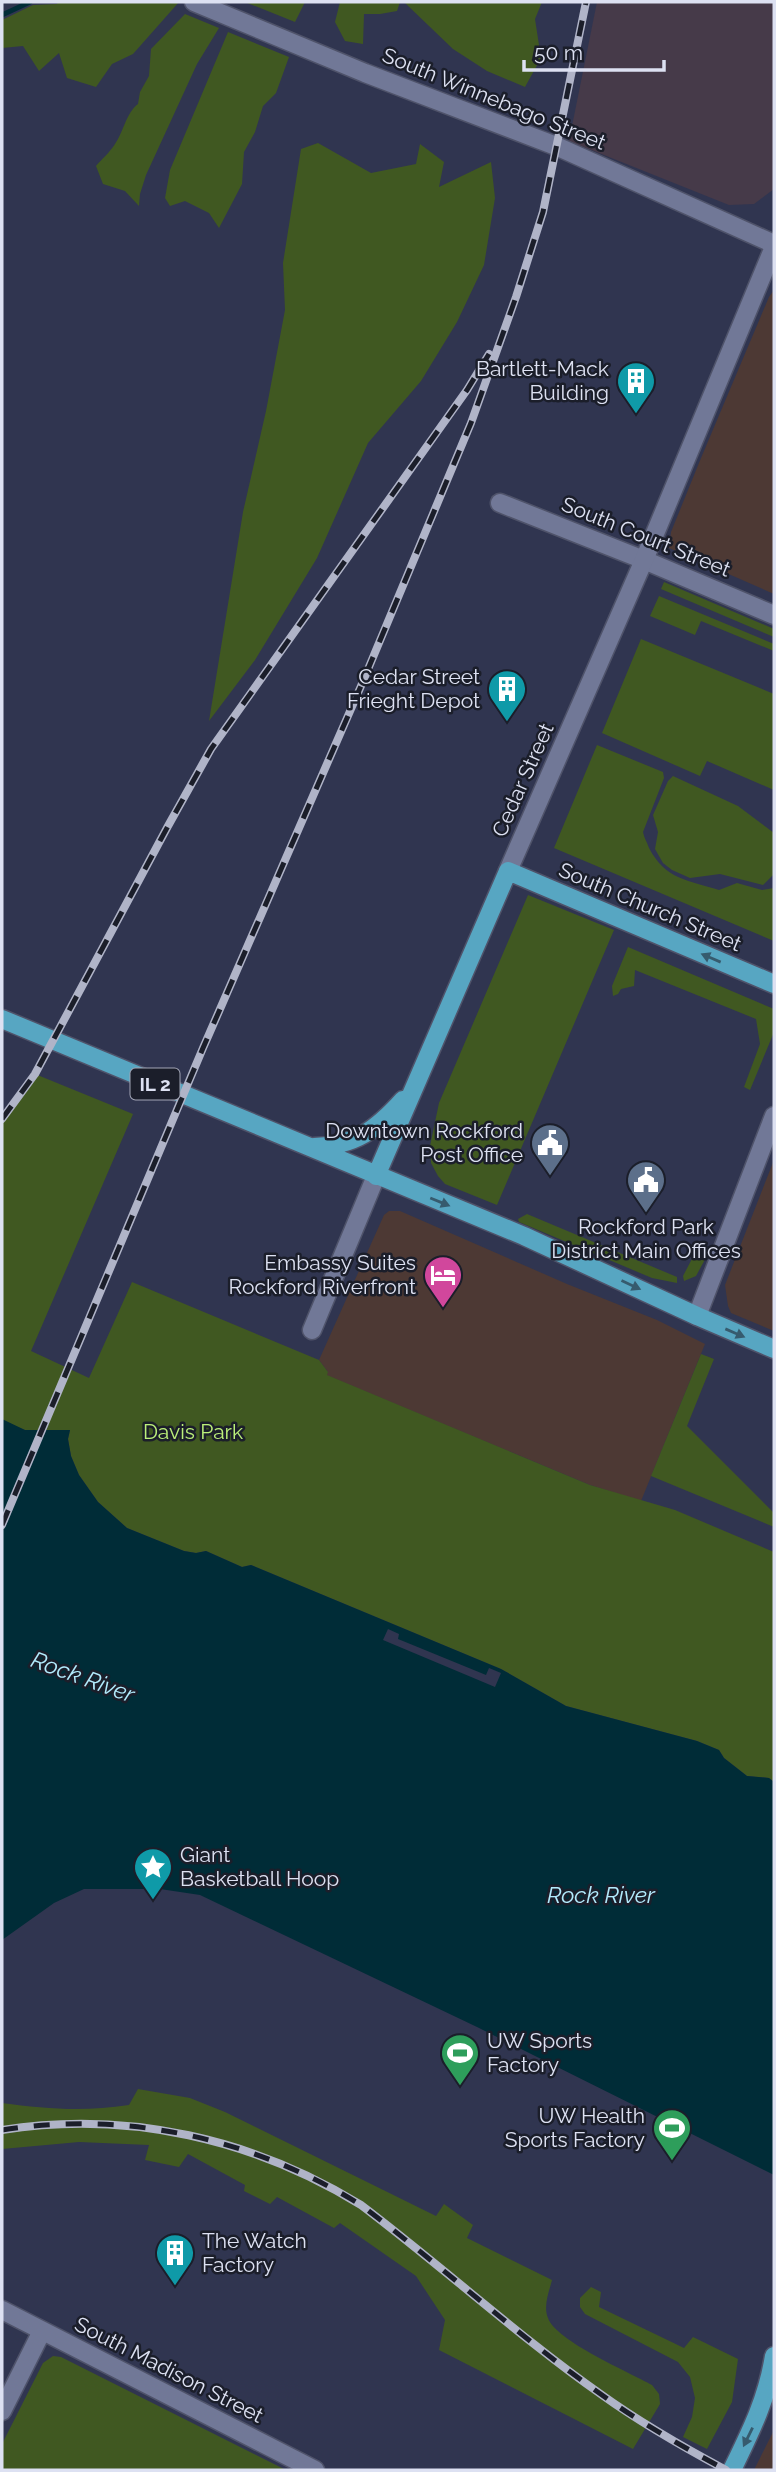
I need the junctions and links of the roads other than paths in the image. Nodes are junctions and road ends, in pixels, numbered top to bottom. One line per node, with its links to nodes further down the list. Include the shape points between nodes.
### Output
1 (194, 2): 2 (street, South Winnebago Street, via 556,146)
2 (774, 245): 4 (street, Cedar Street)
3 (500, 503): 4 (street, South Court Street)
4 (644, 560): 5 (street, South Court Street); 6 (street, Cedar Street)
5 (774, 615)
6 (508, 871): 7 (main road, South Church Street, one-way to 6); 9 (main road, Cedar Street / IL 2)
7 (774, 984)
8 (2, 1019): 11 (main road, IL 2)
9 (414, 1086): 11 (main road, IL 2, via 382,1123 364,1135 346,1144); 12 (main road, Cedar Street)
10 (774, 1116): 13 (street)
11 (308, 1147): 12 (main road, IL 2)
12 (376, 1176): 13 (main road, IL 2, one-way to 13, via 524,1236); 14 (street, Cedar Street)
13 (697, 1316): 15 (main road, IL 2, one-way to 15)
14 (312, 1330)
15 (774, 1349)
16 (2, 2309): 17 (street, South Madison Street)
17 (42, 2330): 19 (street); 20 (street, South Madison Street)
18 (774, 2356): 21 (main road, one-way to 21, via 769,2386)
19 (2, 2411)
20 (315, 2470)
21 (732, 2470)

